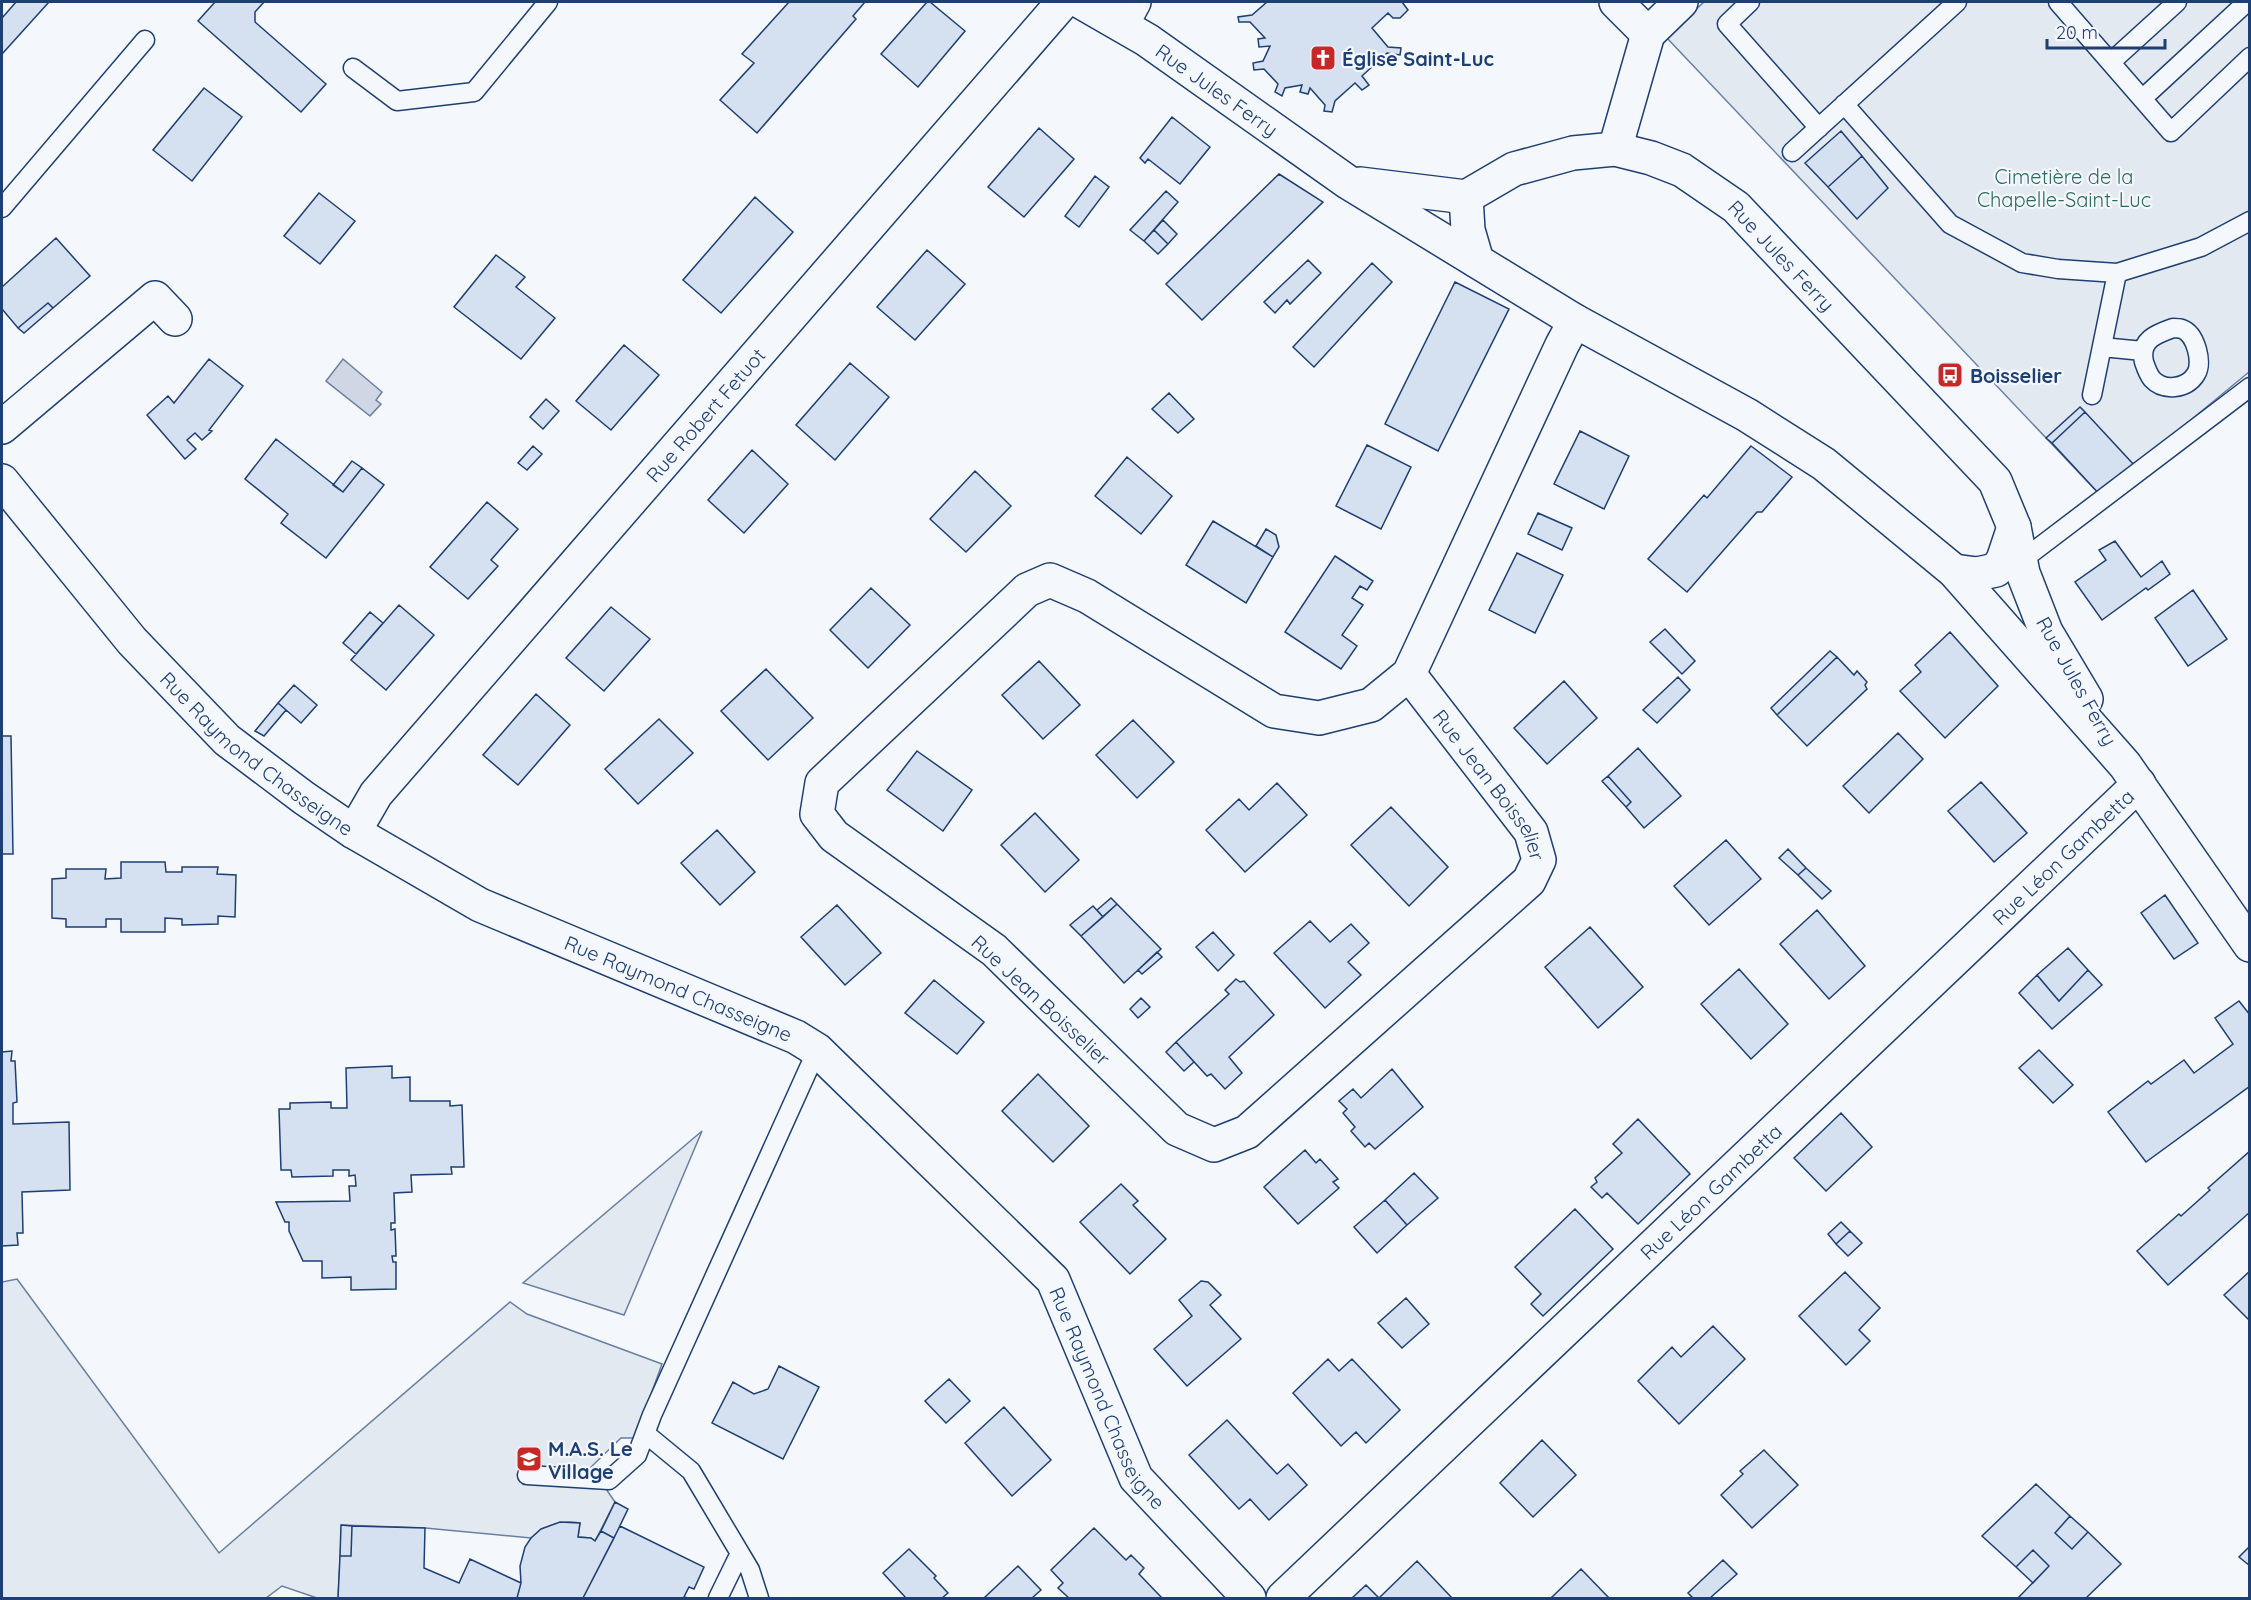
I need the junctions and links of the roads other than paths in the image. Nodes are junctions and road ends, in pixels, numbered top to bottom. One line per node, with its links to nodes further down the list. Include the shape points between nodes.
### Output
1 (548, 2): 16 (lane, via 474,92 397,101)
2 (1063, 2): 41 (street, Rue Robert Fetuot, via 376,794)
3 (1081, 2): 11 (street, Rue Jules Ferry)
4 (1616, 2): 12 (street)
5 (1681, 2): 12 (street)
6 (1750, 2): 19 (lane, via 1727,24)
7 (1957, 2): 18 (lane)
8 (2058, 2): 15 (lane)
9 (2177, 2): 15 (lane)
10 (2247, 2): 17 (lane)
11 (1128, 13): 22 (street, Rue Jules Ferry)
12 (1648, 34): 20 (street)
13 (145, 40): 24 (lane)
14 (2250, 57): 17 (lane, via 2171,132)
15 (2110, 62): 17 (lane)
16 (353, 68)
17 (2142, 99)
18 (1844, 105): 19 (lane); 27 (lane, via 1950,225 2022,263)
19 (1819, 128): 21 (lane)
20 (1615, 149): 23 (street, Rue Jules Ferry, via 1573,153 1514,169); 36 (street, Rue Jules Ferry, via 1682,170 1736,207 1995,481)
21 (1792, 152)
22 (1349, 183): 23 (street, Rue Jules Ferry); 26 (street, Rue Jules Ferry)
23 (1466, 197): 26 (street, via 1468,230)
24 (2, 208)
25 (2250, 222): 27 (lane, via 2201,247)
26 (1477, 261): 29 (street, Rue Jules Ferry)
27 (2117, 273): 30 (lane)
28 (175, 319): 34 (street, via 155,298)
29 (1575, 321): 38 (street, Rue Jules Ferry, via 1747,415 1824,464); 39 (street, Rue Jean Boisselier)
30 (2102, 347): 31 (lane); 33 (lane)
31 (2143, 351)
32 (2250, 387): 37 (lane)
33 (2092, 395)
34 (2, 427)
35 (2, 481): 41 (street, Rue Raymond Chasseigne, via 132,641 227,740)
36 (2014, 527): 37 (street, Rue Jules Ferry); 38 (street, via 1996,570 1977,574)
37 (2021, 561): 40 (street, Rue Jules Ferry, via 2046,632)
38 (1954, 570): 40 (street, Rue Jules Ferry)
39 (1409, 674): 39 (street, Rue Jean Boisselier, via 1371,705 1319,718 1274,711 1087,596 1050,580 1027,590 822,783 817,814 834,836 994,950 1177,1129 1214,1145 1247,1132 1529,881 1539,860 1531,832)
40 (2132, 774): 42 (street, Rue Jules Ferry); 50 (street, Rue Léon Gambetta)
41 (354, 832): 43 (street, Rue Raymond Chasseigne, via 480,905 796,1037)
42 (2250, 945)
43 (817, 1050): 44 (lane); 49 (street, Rue Raymond Chasseigne, via 1053,1280 1136,1478)
44 (646, 1434): 45 (lane, via 637,1455 609,1480); 46 (lane, via 691,1471)
45 (528, 1474)
46 (740, 1553): 47 (lane); 48 (lane)
47 (718, 1599)
48 (759, 1599)
49 (1249, 1599)
50 (1282, 1599)

